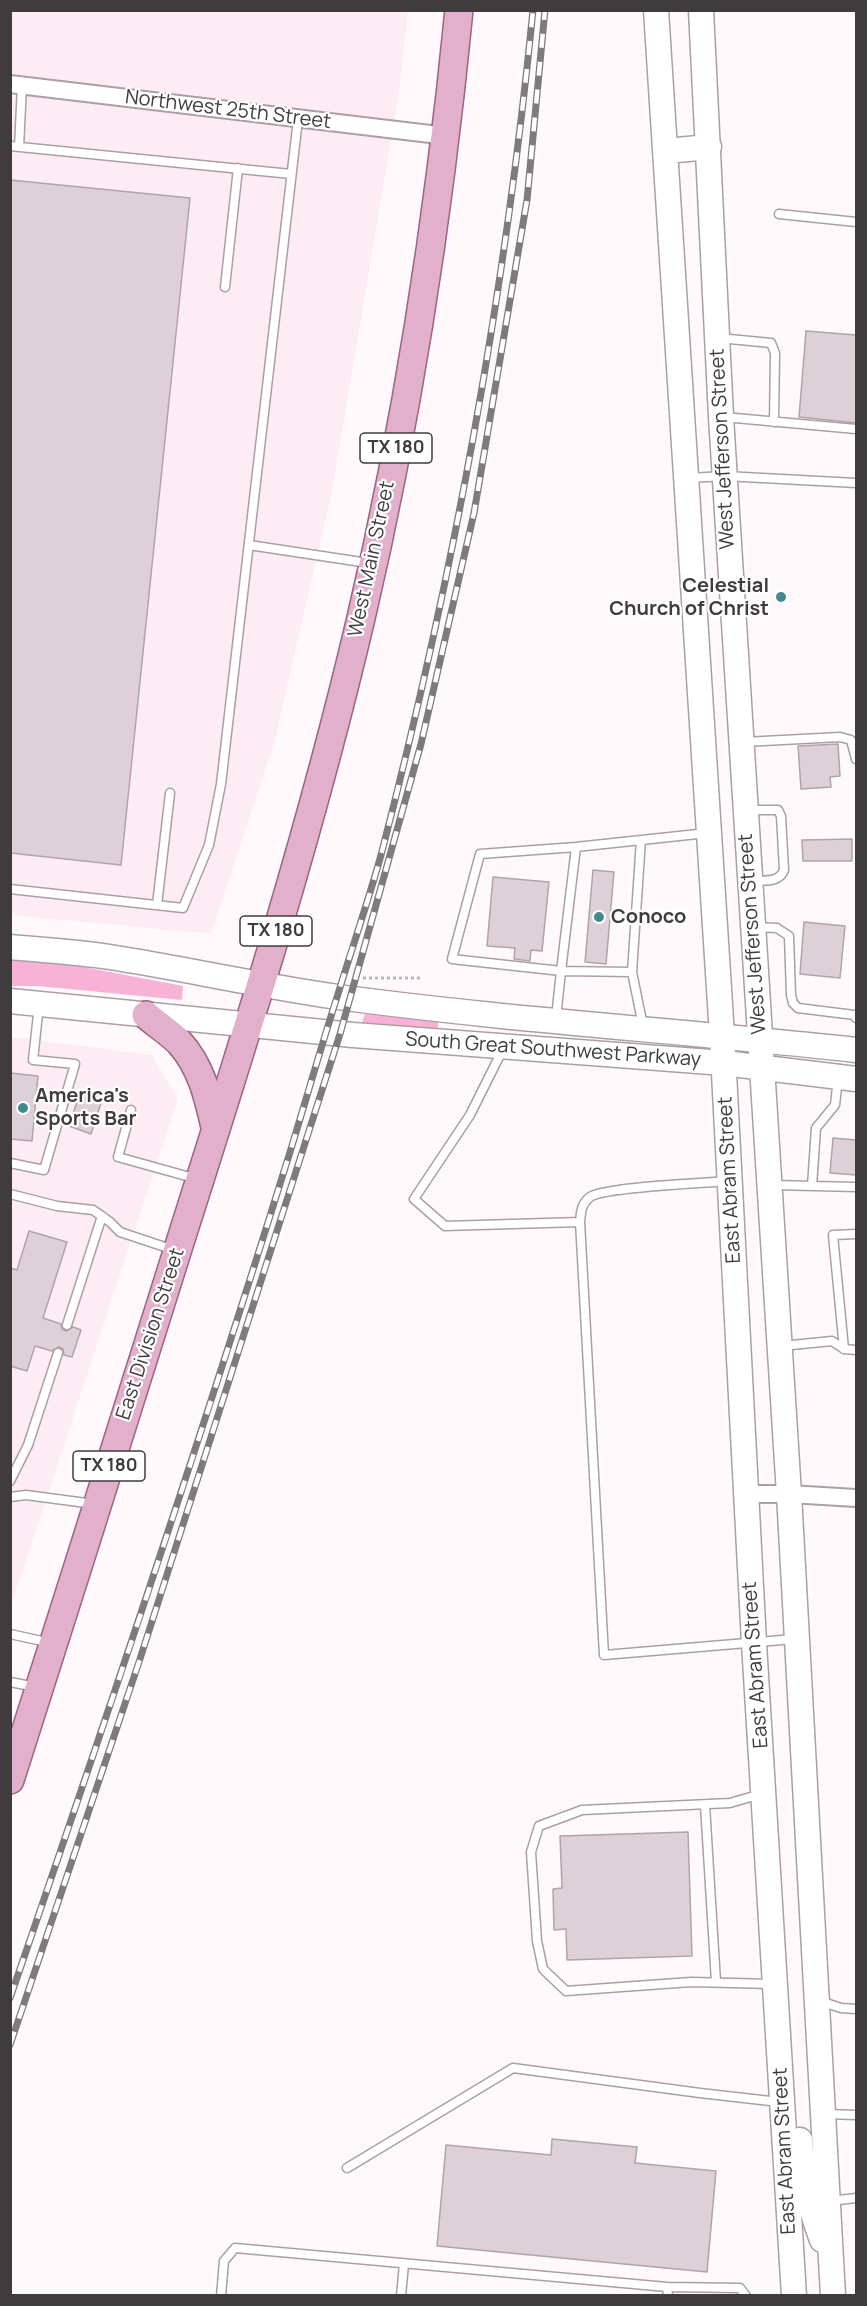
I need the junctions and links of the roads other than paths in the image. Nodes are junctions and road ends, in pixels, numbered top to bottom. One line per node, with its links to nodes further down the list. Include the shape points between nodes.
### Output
1 (459, 10): 6 (main road, West Main Street / TX 180)
2 (656, 10): 9 (main road, West Jefferson Street)
3 (701, 10): 8 (main road, West Jefferson Street)
4 (16, 85): 5 (street, Northwest 25th Street); 7 (lane)
5 (298, 119): 6 (street, Northwest 25th Street); 11 (lane)
6 (447, 136): 25 (main road, West Main Street / TX 180, via 410,381)
7 (15, 146): 10 (lane)
8 (710, 147): 9 (main road); 15 (main road, West Jefferson Street)
9 (666, 151): 20 (main road, West Jefferson Street)
10 (238, 168): 11 (lane); 14 (lane)
11 (291, 174): 24 (lane)
12 (779, 214): 13 (lane)
13 (856, 222)
14 (225, 287)
15 (717, 338): 16 (main road, West Jefferson Street); 17 (lane, via 771,343 775,353)
16 (721, 417): 17 (lane); 19 (main road, West Jefferson Street)
17 (774, 422): 18 (lane)
18 (856, 429)
19 (725, 476): 20 (lane); 21 (lane); 22 (main road, West Jefferson Street)
20 (685, 478): 23 (main road, West Jefferson Street)
21 (856, 483)
22 (727, 516): 23 (main road); 26 (main road, West Jefferson Street)
23 (687, 519): 29 (main road, West Jefferson Street)
24 (249, 545): 25 (lane); 36 (lane, via 221,784 209,845 183,908)
25 (372, 563): 41 (main road, West Main Street / TX 180, via 305,832)
26 (741, 742): 27 (lane, via 840,737 851,740); 30 (main road, West Jefferson Street)
27 (856, 759)
28 (170, 793): 36 (lane)
29 (705, 794): 30 (main road); 31 (main road, West Jefferson Street)
30 (744, 802): 34 (main road, West Jefferson Street); 34 (lane, via 778,810 781,816 784,870 777,880)
31 (708, 832): 32 (lane); 49 (main road, West Jefferson Street)
32 (641, 840): 33 (lane); 40 (lane)
33 (576, 847): 39 (lane); 39 (lane, via 480,854 452,959)
34 (749, 881): 37 (main road, West Jefferson Street)
35 (10, 889): 36 (lane)
36 (157, 905)
37 (752, 927): 45 (lane, via 777,928 789,936 791,995 798,1008); 50 (main road, West Jefferson Street)
38 (10, 947): 41 (main road, South Great Southwest Parkway, via 108,957)
39 (561, 971): 40 (lane); 46 (lane)
40 (632, 972): 48 (lane)
41 (260, 985): 46 (main road, South Great Southwest Parkway); 47 (main road, West Main Street / TX 180)
42 (10, 1001): 43 (main road, South Great Southwest Parkway)
43 (39, 1004): 44 (main road, South Great Southwest Parkway); 58 (lane, via 33,1060 75,1064 44,1170)
44 (146, 1015): 47 (main road, South Great Southwest Parkway); 57 (main road, via 178,1041 195,1064 207,1090)
45 (856, 1018)
46 (555, 1022): 48 (main road, South Great Southwest Parkway)
47 (249, 1026): 51 (main road, South Great Southwest Parkway); 57 (main road, East Division Street / TX 180)
48 (643, 1029): 49 (main road, South Great Southwest Parkway)
49 (722, 1035): 50 (main road, South Great Southwest Parkway); 53 (main road, East Abram Street)
50 (759, 1040): 52 (main road, South Great Southwest Parkway); 54 (main road, West Jefferson Street)
51 (504, 1047): 53 (main road, South Great Southwest Parkway); 66 (lane, via 470,1114 414,1199 446,1226)
52 (856, 1050)
53 (724, 1063): 54 (main road, South Great Southwest Parkway); 60 (main road, East Abram Street)
54 (761, 1067): 55 (main road, South Great Southwest Parkway); 61 (main road, East Abram Street)
55 (847, 1078): 62 (lane, via 835,1105 816,1128)
56 (131, 1110): 59 (lane, via 118,1157)
57 (216, 1130): 59 (main road, East Division Street / TX 180)
58 (10, 1163)
59 (200, 1180): 68 (main road, East Division Street / TX 180)
60 (730, 1180): 66 (lane, via 612,1190 591,1196 582,1205); 75 (main road, East Abram Street)
61 (768, 1185): 62 (lane); 70 (main road, East Abram Street)
62 (812, 1186): 63 (lane)
63 (856, 1187)
64 (10, 1194): 65 (lane, via 93,1210)
65 (102, 1216): 68 (lane, via 120,1232); 69 (lane)
66 (580, 1222): 83 (lane, via 604,1655)
67 (856, 1234): 71 (lane, via 832,1235)
68 (177, 1251): 79 (main road, East Division Street / TX 180)
69 (67, 1325)
70 (779, 1346): 71 (lane, via 832,1341); 76 (main road, East Abram Street)
71 (844, 1349): 72 (lane)
72 (856, 1350)
73 (58, 1353): 74 (lane, via 28,1445)
74 (10, 1481)
75 (746, 1494): 76 (street); 83 (main road, East Abram Street)
76 (789, 1494): 78 (street); 81 (main road, East Abram Street)
77 (10, 1497): 79 (lane, via 26,1495)
78 (856, 1498)
79 (97, 1505): 82 (main road, East Division Street / TX 180)
80 (10, 1634): 82 (lane)
81 (797, 1638): 83 (lane); 92 (main road, East Abram Street)
82 (53, 1643): 85 (main road, East Division Street / TX 180)
83 (754, 1643): 87 (main road, East Abram Street)
84 (10, 1682): 85 (lane)
85 (39, 1687): 86 (main road, East Division Street / TX 180)
86 (12, 1772)
87 (764, 1792): 88 (lane, via 730,1803); 89 (main road, East Abram Street)
88 (705, 1805): 90 (lane); 90 (lane, via 582,1810 538,1826 531,1852 537,1941 543,1970 566,1990)
89 (769, 1857): 91 (main road, East Abram Street); 92 (main road, via 784,1983 790,1993)
90 (716, 1982): 91 (lane)
91 (776, 1984): 94 (main road, East Abram Street)
92 (816, 2000): 93 (lane); 95 (main road, East Abram Street)
93 (856, 2009)
94 (783, 2102): 97 (lane, via 513,2068); 100 (main road, via 793,2106 800,2121 801,2159 811,2210); 106 (main road, East Abram Street)
95 (823, 2114): 96 (lane); 99 (main road, East Abram Street)
96 (856, 2115)
97 (346, 2168)
98 (856, 2198): 99 (lane)
99 (828, 2201): 100 (main road, East Abram Street)
100 (831, 2262): 107 (main road, East Abram Street)
101 (404, 2264): 102 (lane); 103 (lane, via 235,2248 224,2261); 104 (lane)
102 (667, 2291): 105 (lane, via 740,2288)
103 (221, 2295)
104 (401, 2295)
105 (746, 2295)
106 (794, 2295)
107 (833, 2295)

